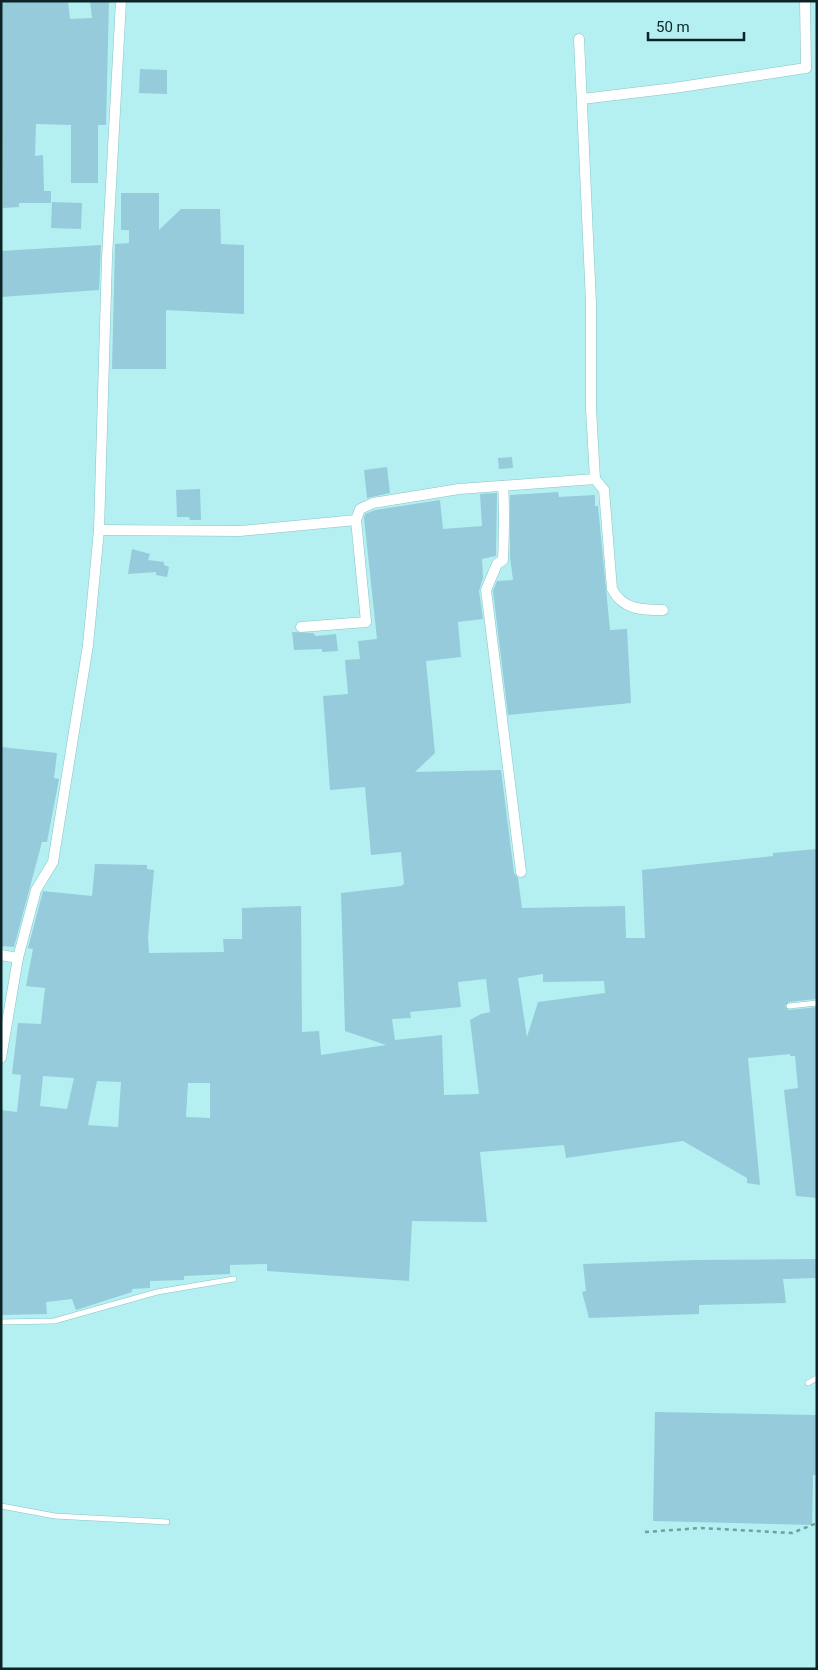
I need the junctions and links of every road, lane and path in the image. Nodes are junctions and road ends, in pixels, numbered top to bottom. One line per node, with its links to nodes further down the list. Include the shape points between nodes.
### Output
1 (121, 1): 8 (street, via 107,258)
2 (805, 1): 4 (street, via 806,68)
3 (579, 39): 4 (street)
4 (582, 99): 5 (street)
5 (595, 479): 6 (street); 9 (street, via 604,490 612,589 626,605 640,610)
6 (503, 486): 7 (street, via 460,489 373,503 360,510); 11 (street, via 506,526 502,541 503,560 490,576 486,590)
7 (356, 520): 8 (street, via 240,531); 10 (street, via 366,622)
8 (99, 530): 13 (street, via 88,645 53,862 36,890)
9 (664, 610)
10 (301, 627)
11 (521, 872)
12 (1, 955): 13 (street)
13 (18, 958): 16 (street)
14 (817, 1003): 15 (lane)
15 (789, 1006)
16 (1, 1058)
17 (234, 1279): 18 (lane, via 157,1292 54,1320)
18 (1, 1322)
19 (817, 1378): 20 (lane)
20 (808, 1384)
21 (1, 1506): 22 (lane, via 55,1516)
22 (167, 1522)
23 (817, 1523): 24 (path, via 792,1533 701,1528)
24 (645, 1532)

